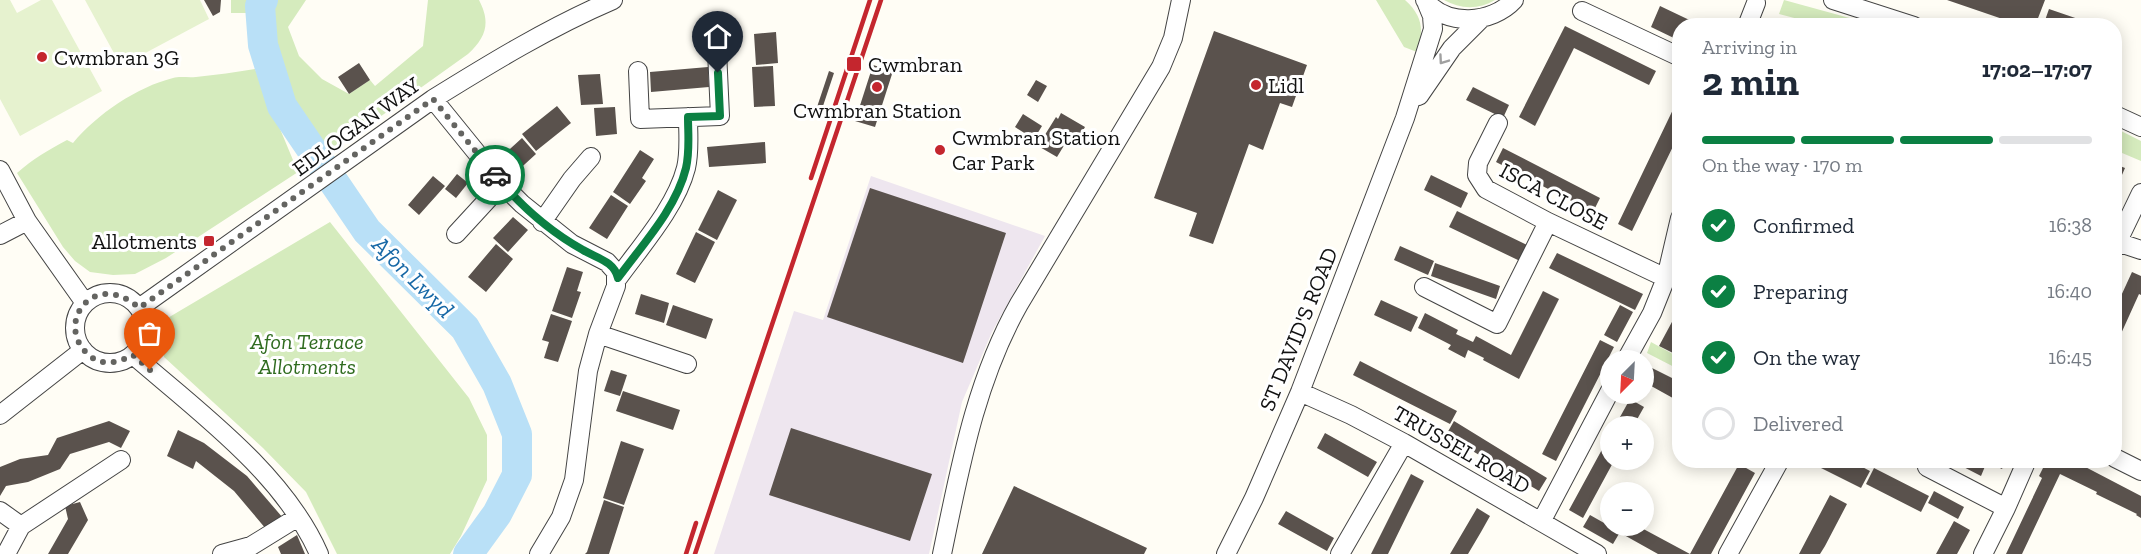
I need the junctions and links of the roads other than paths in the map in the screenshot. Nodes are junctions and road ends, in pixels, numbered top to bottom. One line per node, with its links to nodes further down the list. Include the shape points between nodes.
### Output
1 (613, 0): 14 (street, EDLOGAN WAY, via 575,16)
2 (1180, 0): 62 (street, via 1173,38 1161,67 1001,339 969,426)
3 (1514, 0): 8 (street, ST DAVID'S ROAD)
4 (1833, 0): 10 (street)
5 (1426, 2): 8 (street, ST DAVID'S ROAD, via 1450,16 1465,20); 16 (street, ST DAVID'S ROAD, via 1433,29)
6 (1756, 3): 9 (street)
7 (1582, 11): 12 (street)
8 (1482, 18): 16 (street, ST DAVID'S ROAD, one-way to 16, via 1452,48)
9 (1750, 18)
10 (1889, 18)
11 (717, 51): 15 (street, via 720,116)
12 (1672, 53)
13 (638, 71): 15 (street, via 640,119)
14 (433, 99): 22 (street); 37 (street, EDLOGAN WAY)
15 (688, 117): 33 (street, via 689,148 676,194)
16 (1405, 118): 43 (street, ST DAVID'S ROAD)
17 (2122, 118): 19 (street)
18 (1498, 123): 26 (street, ISCA CLOSE, via 1478,163 1479,180 1496,196)
19 (2141, 127)
20 (591, 157): 25 (street)
21 (0, 170): 24 (street)
22 (502, 184): 25 (street); 28 (street)
23 (2141, 194): 27 (street)
24 (27, 221): 29 (street); 36 (street)
25 (542, 222): 33 (street, via 572,244 607,262)
26 (1548, 222): 34 (street, ISCA CLOSE); 35 (street, via 1497,324)
27 (2122, 233)
28 (456, 234)
29 (0, 235)
30 (2122, 246): 31 (street)
31 (2141, 250)
32 (1672, 252): 34 (street)
33 (618, 278): 38 (street)
34 (1666, 278): 40 (street)
35 (1424, 287)
36 (85, 303): 37 (street, via 98,295 113,293 128,298); 39 (street, via 75,326 76,339)
37 (139, 308): 41 (street, via 145,333)
38 (598, 334): 42 (street); 61 (street, via 588,371 574,480 561,517)
39 (83, 350): 41 (street, via 107,363 121,362); 45 (street)
40 (1632, 350)
41 (133, 355): 55 (street, via 246,455 276,486)
42 (687, 364)
43 (1300, 392): 46 (street, TRUSSEL ROAD); 63 (street, ST DAVID'S ROAD)
44 (1603, 404): 56 (street)
45 (0, 415)
46 (1404, 443): 56 (street, TRUSSEL ROAD); 64 (street)
47 (121, 460): 57 (street)
48 (2122, 462): 52 (street)
49 (1776, 468): 66 (street)
50 (1929, 468): 53 (street)
51 (2024, 468): 53 (street)
52 (2141, 471)
53 (2006, 508): 67 (street)
54 (0, 511): 57 (street)
55 (298, 517): 59 (street, via 251,546); 60 (street)
56 (1541, 522): 65 (street, TRUSSEL ROAD)
57 (21, 526): 58 (street)
58 (6, 554)
59 (222, 554)
60 (319, 554)
61 (539, 554)
62 (942, 554)
63 (1226, 554)
64 (1340, 554)
65 (1597, 554)
66 (1728, 554)
67 (1983, 554)

